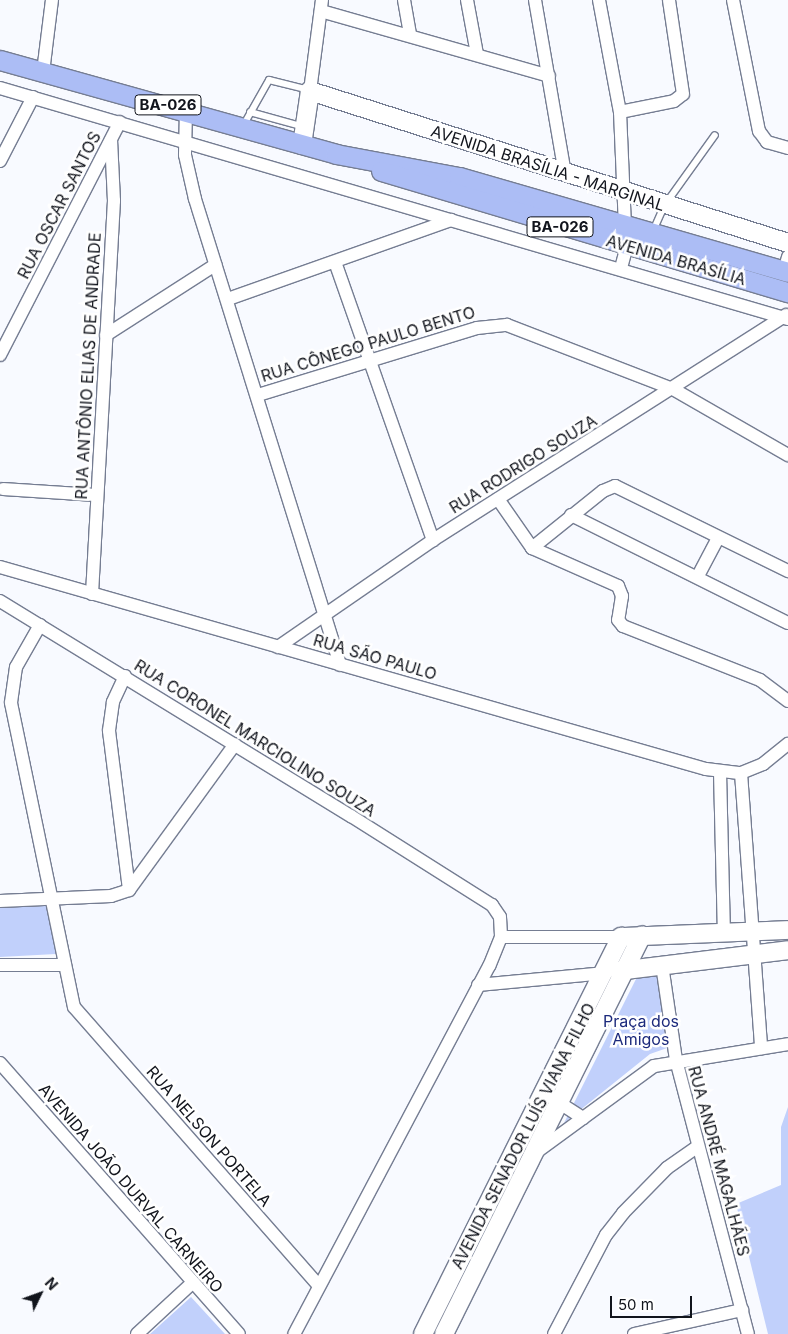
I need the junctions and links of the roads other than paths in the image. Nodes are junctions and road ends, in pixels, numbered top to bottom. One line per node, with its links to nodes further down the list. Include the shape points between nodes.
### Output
1 (52, 0): 12 (street)
2 (404, 0): 9 (street)
3 (468, 0): 10 (street)
4 (535, 0): 13 (street)
5 (600, 0): 18 (street)
6 (669, 0): 18 (street, via 683,94 674,101)
7 (733, 0): 25 (street, via 759,131 767,142)
8 (321, 5): 9 (street); 15 (street)
9 (410, 34): 10 (street)
10 (477, 54): 13 (street)
11 (0, 60): 12 (main road, AVENIDA BRASÍLIA / BA-026)
12 (43, 72): 17 (main road, AVENIDA BRASÍLIA / BA-026)
13 (549, 76): 28 (street)
14 (0, 88): 16 (street)
15 (310, 91): 19 (lane, via 269,80); 21 (main road); 28 (main road, AVENIDA BRASÍLIA - MARGINAL)
16 (32, 97): 20 (street); 27 (street)
17 (186, 110): 19 (main road, AVENIDA BRASÍLIA / BA-026); 24 (street)
18 (620, 112): 29 (street)
19 (246, 119): 21 (main road, AVENIDA BRASÍLIA / BA-026)
20 (120, 122): 23 (street, RUA OSCAR SANTOS); 24 (street)
21 (303, 136): 26 (main road, AVENIDA BRASÍLIA / BA-026)
22 (715, 136): 31 (lane)
23 (111, 140): 45 (street, RUA ANTÔNIO ELIAS DE ANDRADE, via 114,201); 46 (street, RUA OSCAR SANTOS)
24 (185, 142): 32 (street); 39 (street)
25 (788, 148)
26 (336, 154): 30 (main road, AVENIDA BRASÍLIA / BA-026, via 459,177); 33 (main road, AVENIDA BRASÍLIA / BA-026, via 403,180)
27 (0, 161)
28 (565, 174): 29 (main road, AVENIDA BRASÍLIA - MARGINAL)
29 (625, 193): 31 (main road, AVENIDA BRASÍLIA - MARGINAL); 34 (street)
30 (557, 206): 33 (main road); 34 (main road, AVENIDA BRASÍLIA / BA-026)
31 (664, 206): 35 (lane); 36 (main road, AVENIDA BRASÍLIA - MARGINAL)
32 (451, 220): 38 (street); 41 (street)
33 (553, 225): 37 (main road, AVENIDA BRASÍLIA / BA-026)
34 (625, 225): 35 (main road, AVENIDA BRASÍLIA / BA-026)
35 (652, 232): 40 (main road, AVENIDA BRASÍLIA / BA-026)
36 (788, 243)
37 (627, 246): 41 (street); 42 (main road, AVENIDA BRASÍLIA / BA-026)
38 (335, 262): 43 (street); 47 (street)
39 (215, 265): 43 (street); 45 (street)
40 (787, 267)
41 (620, 268): 44 (street)
42 (788, 292)
43 (228, 299): 49 (street)
44 (786, 316): 48 (street, RUA RODRIGO SOUZA)
45 (106, 334): 52 (street, RUA ANTÔNIO ELIAS DE ANDRADE)
46 (0, 355)
47 (368, 363): 48 (street, RUA CÔNEGO PAULO BENTO, via 477,328 507,325); 49 (street, RUA CÔNEGO PAULO BENTO); 56 (street)
48 (673, 389): 50 (street, RUA CÔNEGO PAULO BENTO); 53 (street, RUA RODRIGO SOUZA)
49 (258, 394): 63 (street)
50 (788, 455)
51 (3, 489): 52 (street)
52 (97, 495): 61 (street, RUA ANTÔNIO ELIAS DE ANDRADE)
53 (498, 499): 56 (street, RUA RODRIGO SOUZA); 57 (street)
54 (571, 515): 55 (street, via 615,486); 57 (street); 60 (street)
55 (718, 538): 59 (street); 60 (street)
56 (433, 540): 63 (street, RUA RODRIGO SOUZA)
57 (532, 548): 69 (street, via 618,586 622,596 618,620 626,628 760,680)
58 (0, 567): 61 (street, RUA SÃO PAULO)
59 (788, 572)
60 (698, 576): 64 (street)
61 (92, 594): 66 (street, RUA SÃO PAULO)
62 (0, 601): 65 (street, RUA CORONEL MARCIOLINO SOUZA)
63 (326, 614): 66 (street, RUA RODRIGO SOUZA); 67 (street)
64 (788, 623)
65 (40, 625): 68 (street, RUA CORONEL MARCIOLINO SOUZA); 75 (street, via 16,666 10,689)
66 (278, 647): 67 (street, RUA SÃO PAULO)
67 (340, 664): 72 (street, RUA SÃO PAULO)
68 (125, 676): 70 (street, RUA CORONEL MARCIOLINO SOUZA); 74 (street, via 113,702 109,731)
69 (788, 701)
70 (236, 744): 74 (street); 81 (street, RUA CORONEL MARCIOLINO SOUZA, via 492,905 500,917)
71 (788, 744): 73 (street, via 763,764)
72 (720, 772): 73 (street, RUA SÃO PAULO); 79 (street)
73 (741, 774): 77 (street)
74 (129, 890): 75 (street, via 111,896)
75 (54, 898): 76 (street); 86 (street)
76 (0, 901)
77 (750, 930): 78 (main road); 79 (main road); 84 (street)
78 (788, 930)
79 (724, 931): 80 (main road)
80 (642, 936): 82 (main road); 88 (main road, AVENIDA SENADOR LUÍS VIANA FILHO)
81 (501, 937): 82 (street); 90 (street)
82 (621, 937): 89 (main road, AVENIDA SENADOR LUÍS VIANA FILHO)
83 (788, 950): 84 (main road)
84 (751, 955): 87 (main road); 92 (street)
85 (0, 965): 86 (street)
86 (65, 965): 101 (street, RUA NELSON PORTELA, via 74,1007)
87 (662, 965): 88 (main road); 93 (street, RUA ANDRÉ MAGALHÃES)
88 (626, 970): 89 (main road); 96 (main road, AVENIDA SENADOR LUÍS VIANA FILHO)
89 (605, 972): 90 (street); 95 (main road, AVENIDA SENADOR LUÍS VIANA FILHO)
90 (478, 985): 101 (street)
91 (788, 1044): 92 (street)
92 (761, 1048): 93 (street)
93 (676, 1060): 97 (street, via 644,1070); 98 (street, RUA ANDRÉ MAGALHÃES)
94 (0, 1063): 100 (street, AVENIDA JOÃO DURVAL CARNEIRO)
95 (545, 1094): 96 (street); 106 (main road, AVENIDA SENADOR LUÍS VIANA FILHO)
96 (562, 1104): 97 (street); 99 (main road, AVENIDA SENADOR LUÍS VIANA FILHO)
97 (583, 1118): 99 (street)
98 (698, 1146): 102 (street, RUA ANDRÉ MAGALHÃES); 108 (street, via 667,1168 606,1235)
99 (538, 1151): 107 (main road, AVENIDA SENADOR LUÍS VIANA FILHO)
100 (192, 1283): 103 (street); 104 (street, AVENIDA JOÃO DURVAL CARNEIRO)
101 (319, 1286): 105 (street)
102 (742, 1310): 109 (street); 110 (street, RUA ANDRÉ MAGALHÃES)
103 (137, 1334)
104 (239, 1334)
105 (294, 1334)
106 (423, 1334)
107 (444, 1334)
108 (554, 1334)
109 (634, 1334)
110 (748, 1334)

